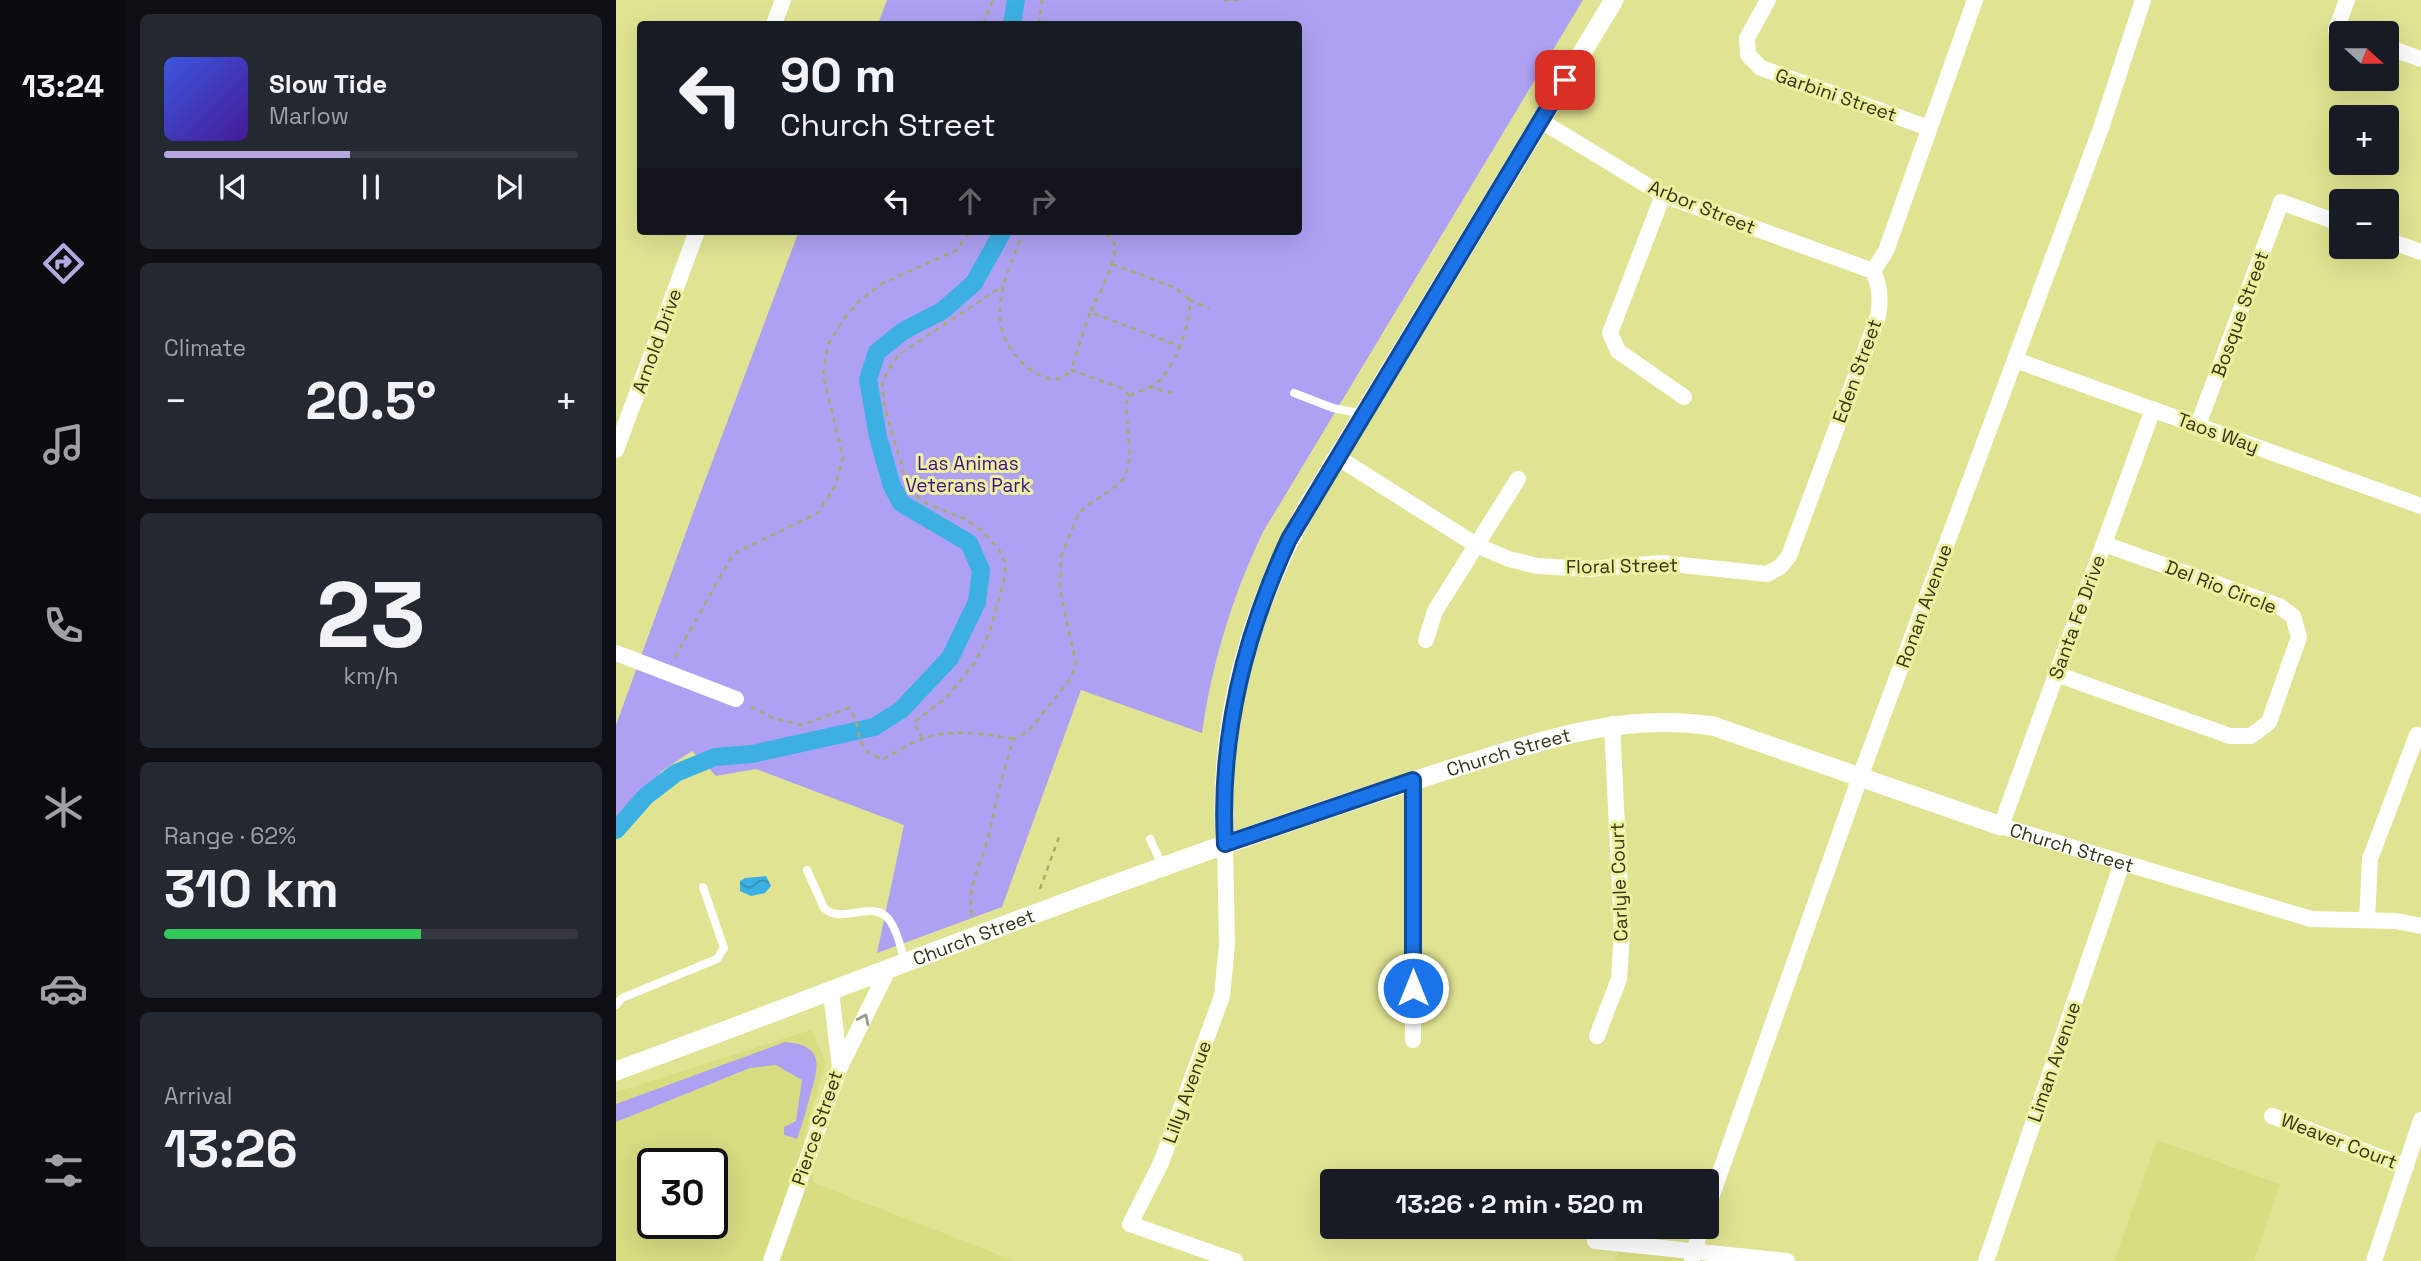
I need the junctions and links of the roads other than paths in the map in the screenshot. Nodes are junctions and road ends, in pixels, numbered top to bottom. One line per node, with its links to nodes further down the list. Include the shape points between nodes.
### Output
1 (783, 0): 7 (street)
2 (1614, 0): 11 (street)
3 (1768, 0): 12 (street, Garbini Street, via 1747,38 1748,55 1761,68)
4 (1975, 0): 12 (street)
5 (2143, 0): 19 (street, Ronan Avenue)
6 (2347, 0): 8 (street)
7 (775, 21)
8 (2344, 21)
9 (2399, 51): 10 (street)
10 (2421, 59)
11 (1541, 121): 13 (street, Arbor Street); 23 (street)
12 (1929, 128): 18 (street, via 1886,251)
13 (1663, 195): 18 (street, Arbor Street); 21 (street, via 1610,333 1618,351)
14 (2329, 219): 24 (street, Bosque Street, via 2281,202)
15 (696, 235): 25 (street, Arnold Drive)
16 (2399, 244): 17 (street)
17 (2421, 252)
18 (1873, 271): 31 (street, Eden Street, via 1880,287 1878,316 1789,556 1780,568)
19 (2015, 360): 22 (street, Taos Way); 38 (street, Ronan Avenue)
20 (1293, 393): 23 (lane)
21 (1684, 397)
22 (2153, 409): 24 (street, Taos Way); 29 (street, Santa Fe Drive)
23 (1363, 414): 26 (street)
24 (2198, 425): 28 (street, Taos Way)
25 (616, 450)
26 (1337, 457): 30 (street, Floral Street); 42 (street, via 1289,539 1246,647 1228,739)
27 (1518, 479): 30 (street)
28 (2421, 506)
29 (2104, 544): 34 (street, Santa Fe Drive); 34 (street, Del Rio Circle, via 2279,606 2293,617 2299,638 2269,722 2251,736 2230,736)
30 (1476, 545): 31 (street, Floral Street, via 1537,566 1589,569 1661,563); 32 (street, via 1434,611)
31 (1767, 574)
32 (1426, 639)
33 (616, 653): 35 (street)
34 (2056, 674): 40 (street, Santa Fe Drive)
35 (736, 699)
36 (1612, 724): 38 (street, Church Street, via 1713,726); 39 (street, Church Street); 52 (street, Carlyle Court, via 1622,931 1619,979)
37 (2417, 735): 47 (street, via 2370,859)
38 (1860, 777): 40 (street, Church Street); 59 (street, Ronan Avenue)
39 (1413, 780): 42 (street, Church Street); 53 (street)
40 (2001, 826): 43 (street, Church Street)
41 (1150, 838): 44 (lane)
42 (1225, 844): 44 (street, Church Street); 64 (street, Lilly Avenue, via 1227,944 1222,996 1161,1163 1130,1224)
43 (2122, 863): 47 (street, Church Street, via 2311,919); 66 (street, Liman Avenue)
44 (1163, 867): 49 (street, Church Street)
45 (807, 870): 49 (lane, via 829,913 875,910 891,922)
46 (703, 887): 51 (lane, via 724,948 717,959 622,998)
47 (2367, 920): 48 (street, Church Street)
48 (2421, 926)
49 (897, 967): 50 (street, Church Street); 54 (street, one-way to 49)
50 (831, 992): 54 (street, Pierce Street); 55 (street, Church Street)
51 (616, 1005)
52 (1597, 1036)
53 (1413, 1040)
54 (840, 1067): 63 (street, Pierce Street)
55 (616, 1071)
56 (2272, 1116): 58 (street, Weaver Court)
57 (2421, 1120): 58 (street)
58 (2406, 1167): 67 (street)
59 (1719, 1175)
60 (1697, 1239): 62 (street)
61 (1595, 1241): 62 (street)
62 (1692, 1256): 65 (street)
63 (771, 1261)
64 (1236, 1261)
65 (1787, 1261)
66 (1986, 1261)
67 (2374, 1261)

